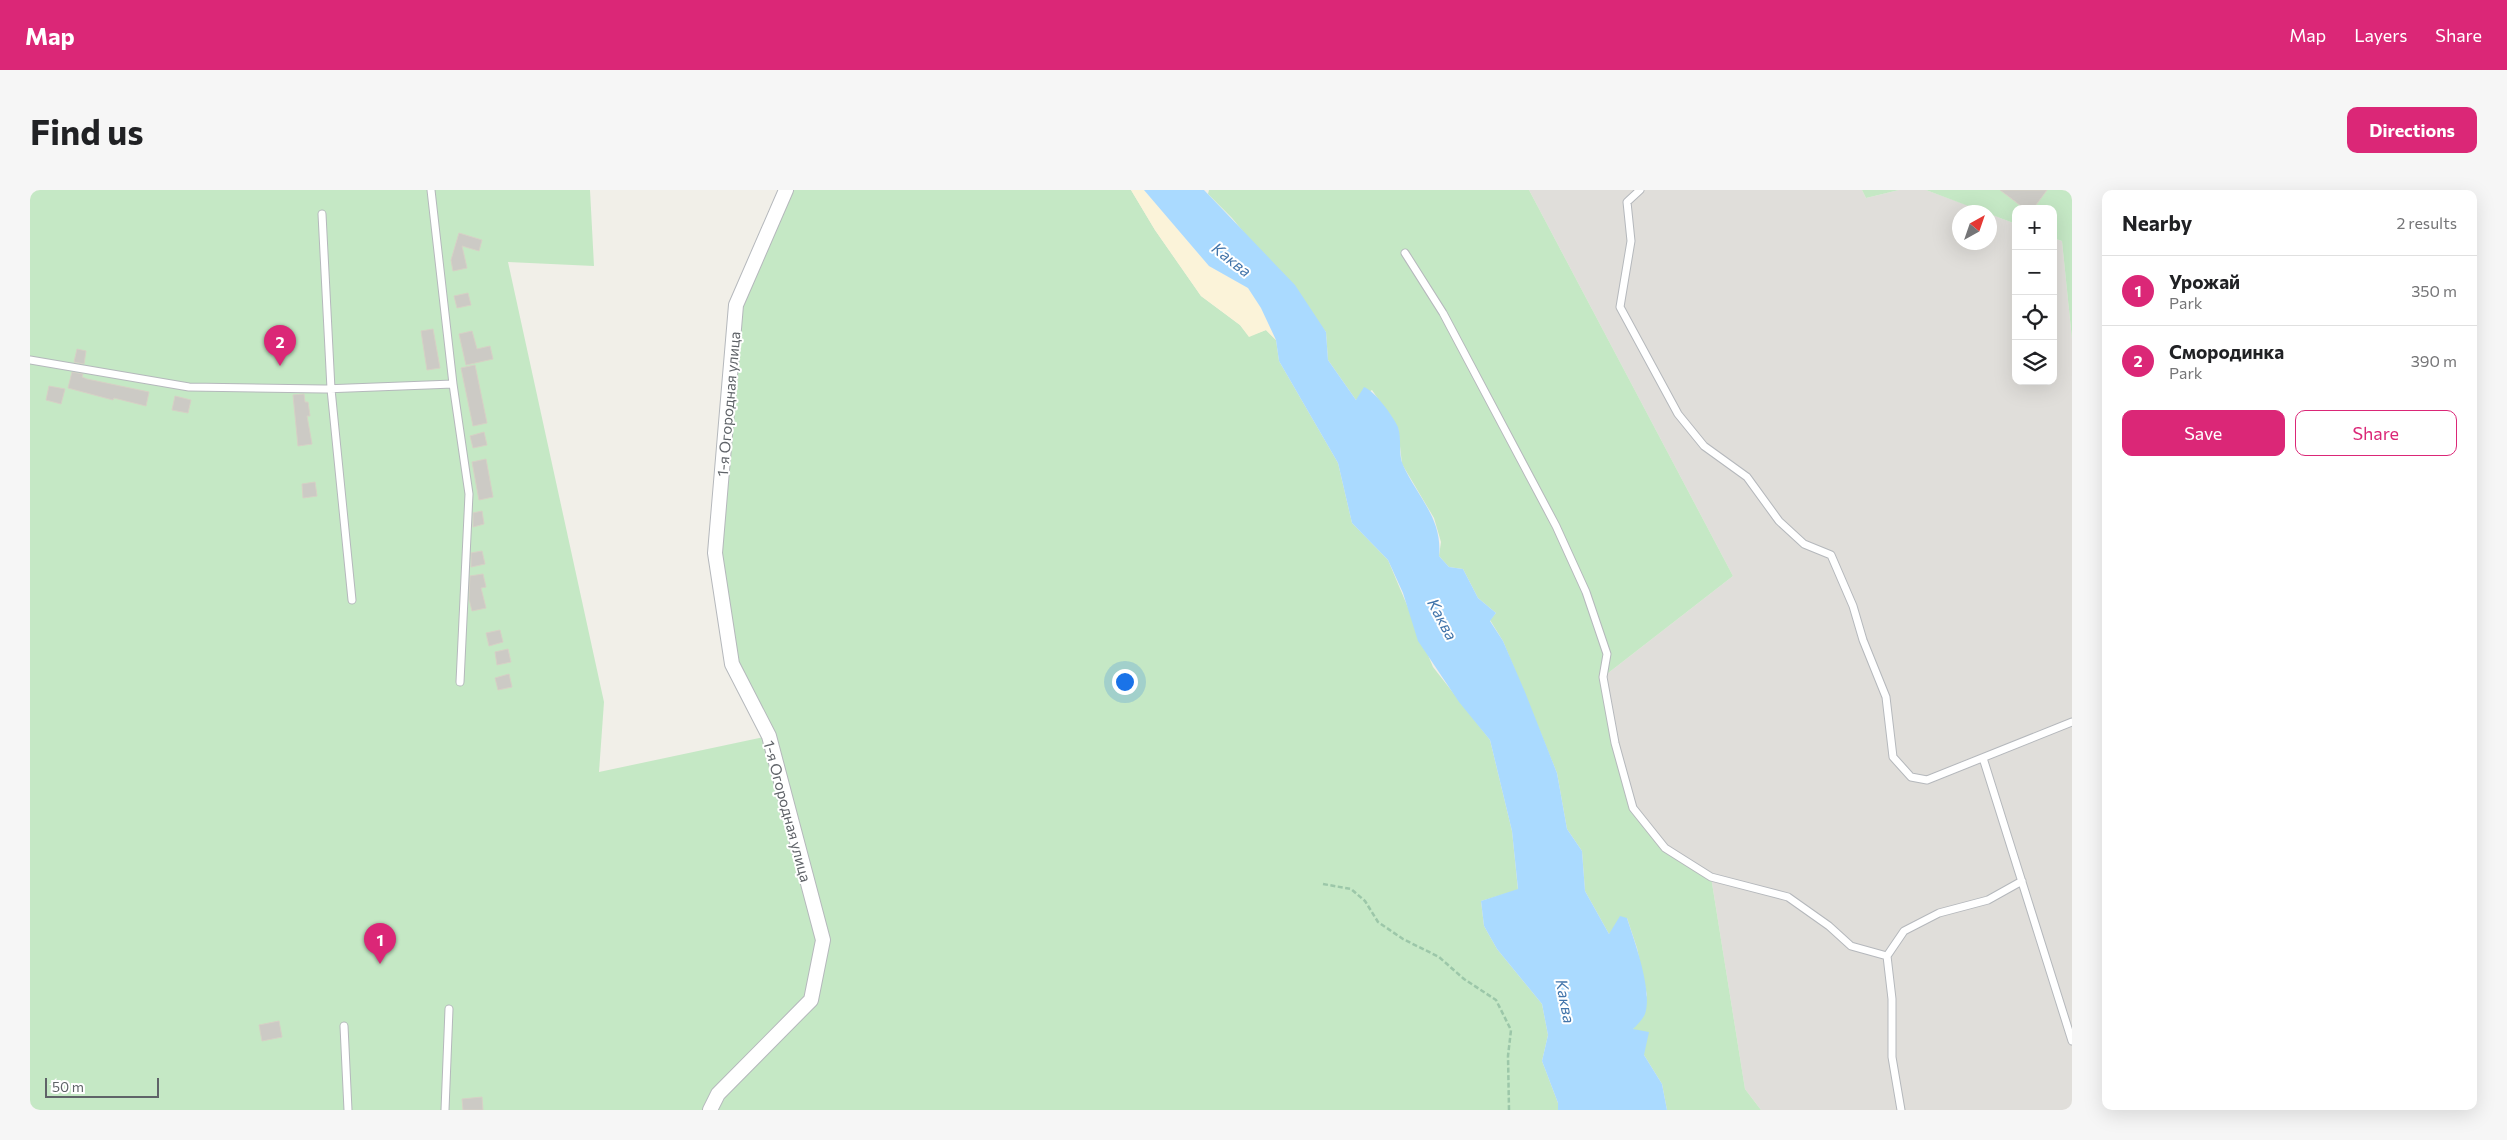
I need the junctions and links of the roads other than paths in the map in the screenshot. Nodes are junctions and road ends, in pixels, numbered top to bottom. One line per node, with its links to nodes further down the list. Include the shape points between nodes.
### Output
1 (431, 190): 7 (lane)
2 (786, 190): 20 (street, 1-я Огородная улица, via 736,305 715,553 732,664 769,736 823,940 811,1000 718,1094)
3 (1640, 190): 12 (lane, via 1627,202 1632,241 1620,308 1678,414 1704,446 1747,477 1779,520 1804,544 1831,555 1886,697 1893,757 1911,777 1927,780)
4 (322, 214): 8 (lane)
5 (1405, 252): 14 (lane, via 1443,313 1556,526 1586,592 1607,654 1603,677 1633,808 1665,848 1712,877 1788,897 1830,926 1851,946)
6 (30, 360): 8 (lane, via 189,387)
7 (453, 384): 8 (lane); 10 (lane, via 469,494)
8 (331, 389): 9 (lane)
9 (352, 600)
10 (460, 682)
11 (2072, 722): 12 (lane)
12 (1983, 758): 13 (lane)
13 (2022, 881): 14 (lane, via 1988,900 1938,913 1904,932); 17 (lane)
14 (1887, 956): 21 (lane, via 1892,999 1892,1057)
15 (449, 1009): 19 (lane)
16 (344, 1026): 18 (lane)
17 (2072, 1041)
18 (348, 1110)
19 (445, 1110)
20 (710, 1110)
21 (1901, 1110)

